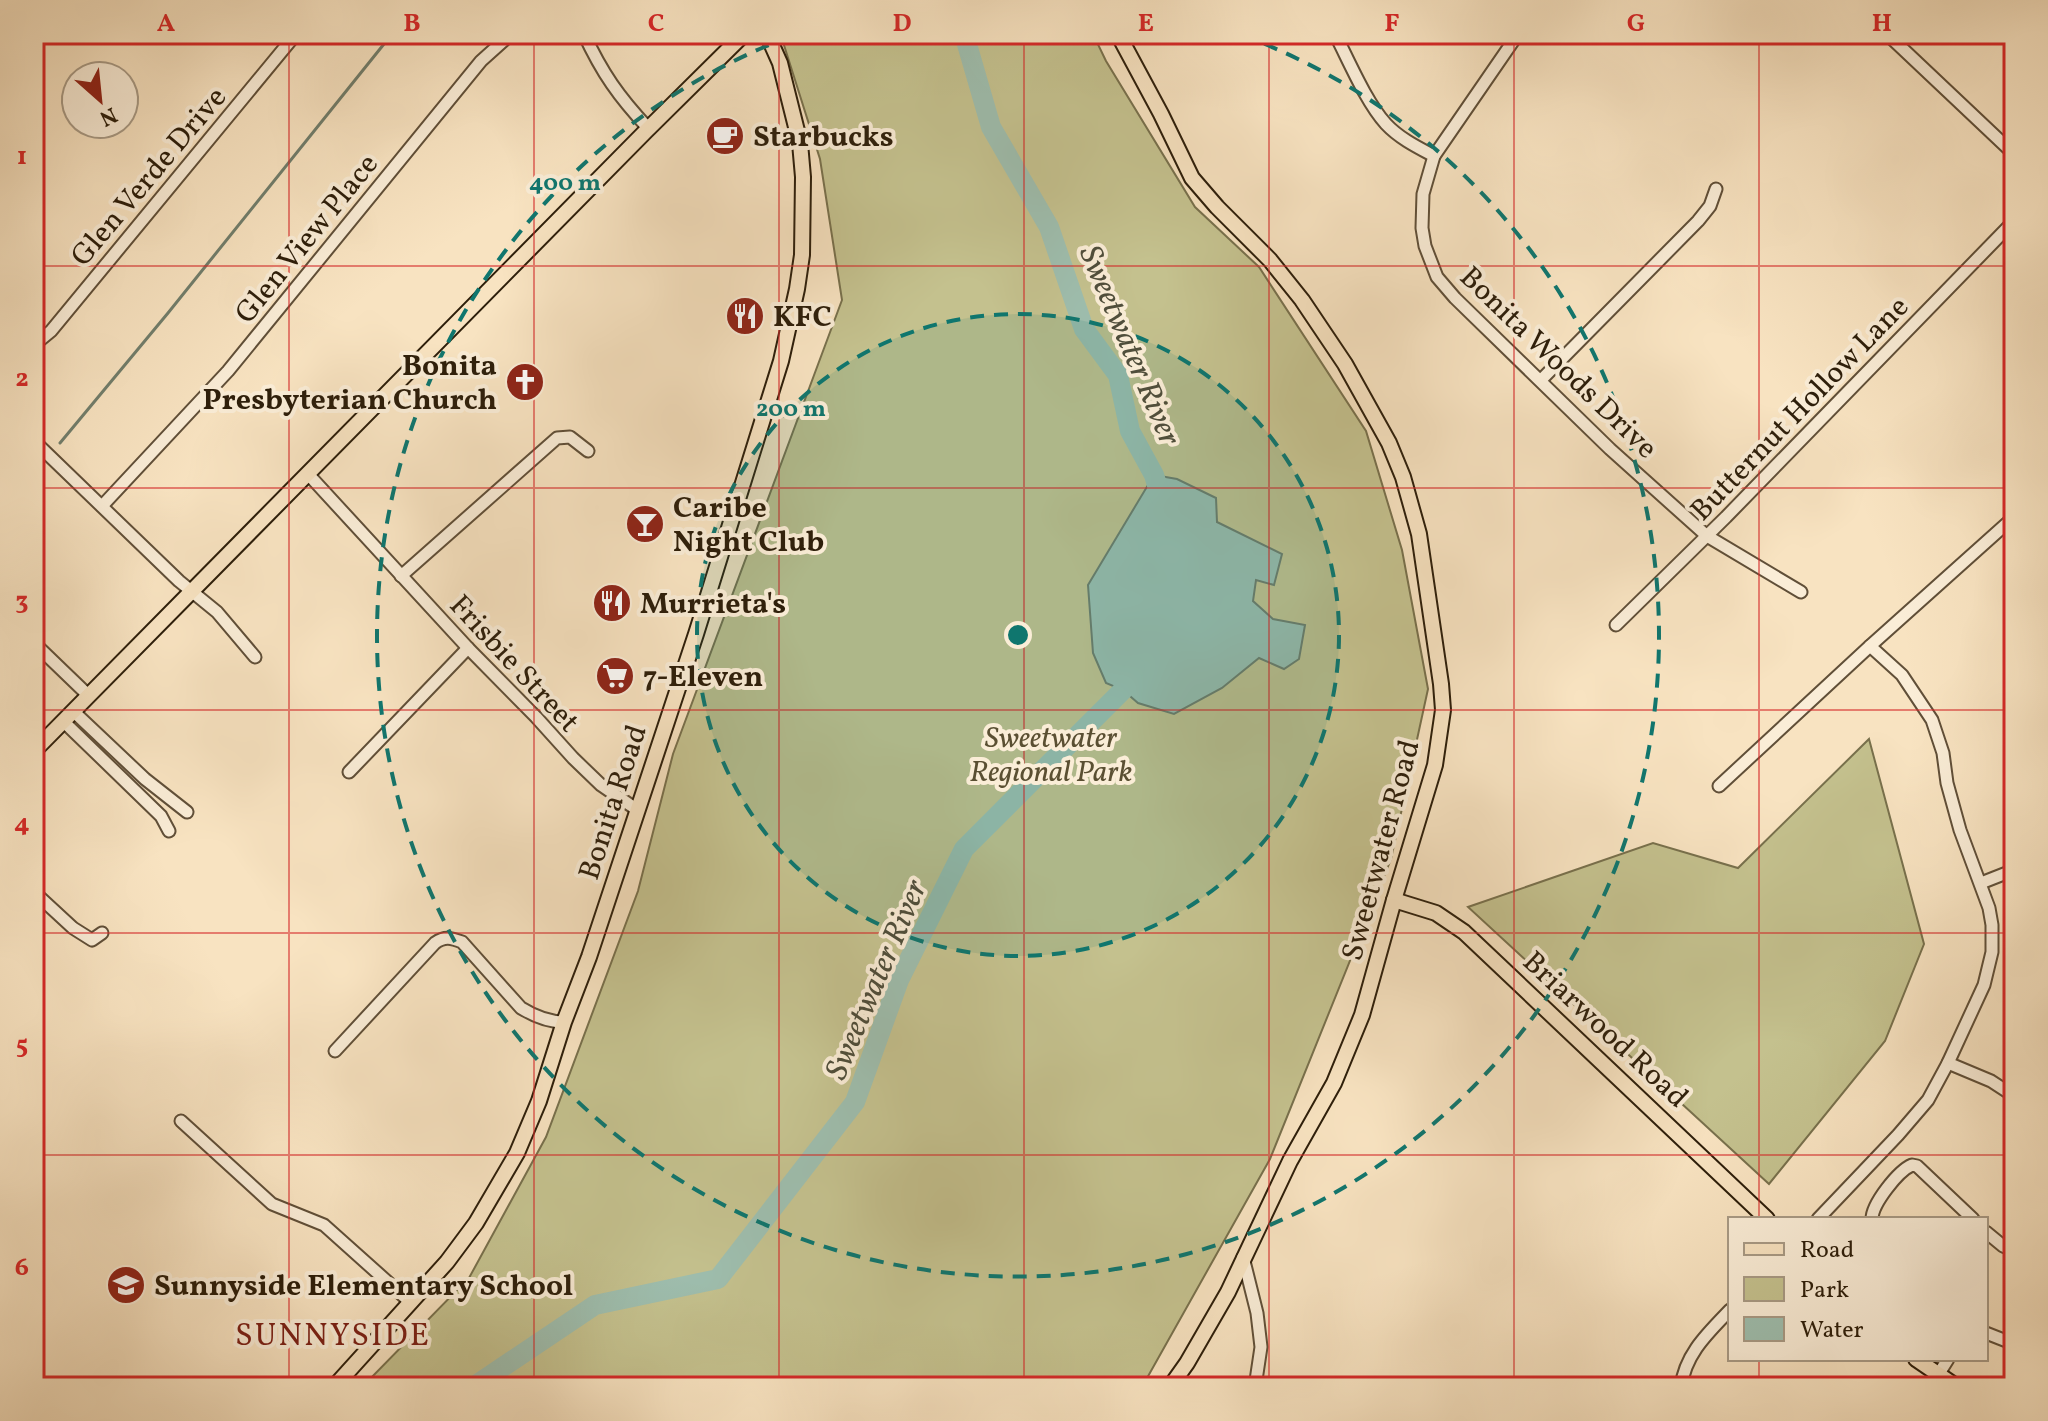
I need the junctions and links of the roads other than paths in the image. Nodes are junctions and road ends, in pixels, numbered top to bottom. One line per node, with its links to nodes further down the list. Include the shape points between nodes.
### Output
1 (296, 34): 15 (street, Glen Verde Drive)
2 (511, 34): 20 (street, Glen View Place, via 481,61 228,371)
3 (584, 34): 10 (street, via 619,96)
4 (744, 34): 10 (main road)
5 (767, 34): 36 (main road, Bonita Road, via 780,63 800,143 802,255 797,289 778,372)
6 (1118, 34): 42 (main road, Sweetwater Road, via 1192,178 1302,300 1345,364 1403,477 1421,545 1443,710 1435,765)
7 (1335, 34): 12 (street, via 1387,126)
8 (1518, 34): 12 (street, Bonita Woods Drive)
9 (1887, 34): 11 (street)
10 (648, 128): 19 (main road)
11 (2014, 154)
12 (1434, 156): 16 (street, Bonita Woods Drive, via 1422,211 1432,267 1443,286)
13 (1716, 189): 16 (street, via 1698,221)
14 (2014, 221): 22 (street, Butternut Hollow Lane)
15 (34, 345)
16 (1541, 380): 22 (street, Bonita Woods Drive)
17 (34, 441): 20 (street)
18 (588, 451): 23 (street, via 570,437 557,438)
19 (308, 474): 23 (street, Frisbie Street); 24 (main road)
20 (102, 506): 24 (street)
21 (2014, 517): 28 (street)
22 (1707, 536): 25 (street, Bonita Woods Drive); 26 (street, Butternut Hollow Lane)
23 (401, 576): 29 (street, Frisbie Street)
24 (191, 591): 30 (street, via 217,612); 31 (main road)
25 (1801, 592)
26 (1616, 625)
27 (34, 643): 31 (street)
28 (1870, 646): 35 (street); 40 (street, via 1902,675 1932,720 1960,830)
29 (468, 648): 34 (street); 36 (street, Frisbie Street, via 601,785)
30 (255, 657)
31 (89, 696): 32 (main road)
32 (68, 716): 33 (main road); 37 (street); 38 (street)
33 (34, 751)
34 (349, 772)
35 (1719, 786)
36 (636, 809): 44 (main road, Bonita Road)
37 (187, 812)
38 (169, 831)
39 (2014, 870): 40 (street)
40 (1981, 883): 46 (street, via 1992,925 1992,952 1984,985)
41 (34, 892): 43 (street, via 92,940)
42 (1394, 900): 49 (main road, Briarwood Road, via 1436,913 1464,932); 55 (main road, Sweetwater Road, via 1362,1015 1334,1083)
43 (102, 933)
44 (564, 1022): 45 (street, via 521,1008 462,942 441,939); 56 (main road, Bonita Road, via 517,1153 476,1223)
45 (335, 1051)
46 (1948, 1063): 47 (street); 50 (street, via 1919,1112)
47 (2014, 1096)
48 (181, 1121): 56 (street, via 272,1204 324,1225)
49 (1765, 1217)
50 (1820, 1217)
51 (1872, 1217): 52 (street, via 1881,1197 1912,1165)
52 (1971, 1217)
53 (1988, 1234): 54 (street)
54 (2014, 1251)
55 (1243, 1257): 64 (main road, Sweetwater Road, via 1228,1292); 65 (street, via 1261,1347)
56 (410, 1302): 63 (main road, Bonita Road)
57 (1728, 1312): 66 (street, via 1702,1338)
58 (1988, 1334): 59 (street)
59 (2014, 1344)
60 (1919, 1361): 62 (main road)
61 (1947, 1361): 62 (street)
62 (1938, 1375): 67 (main road)
63 (333, 1387)
64 (1170, 1387)
65 (1255, 1387)
66 (1681, 1387)
67 (1957, 1387)

